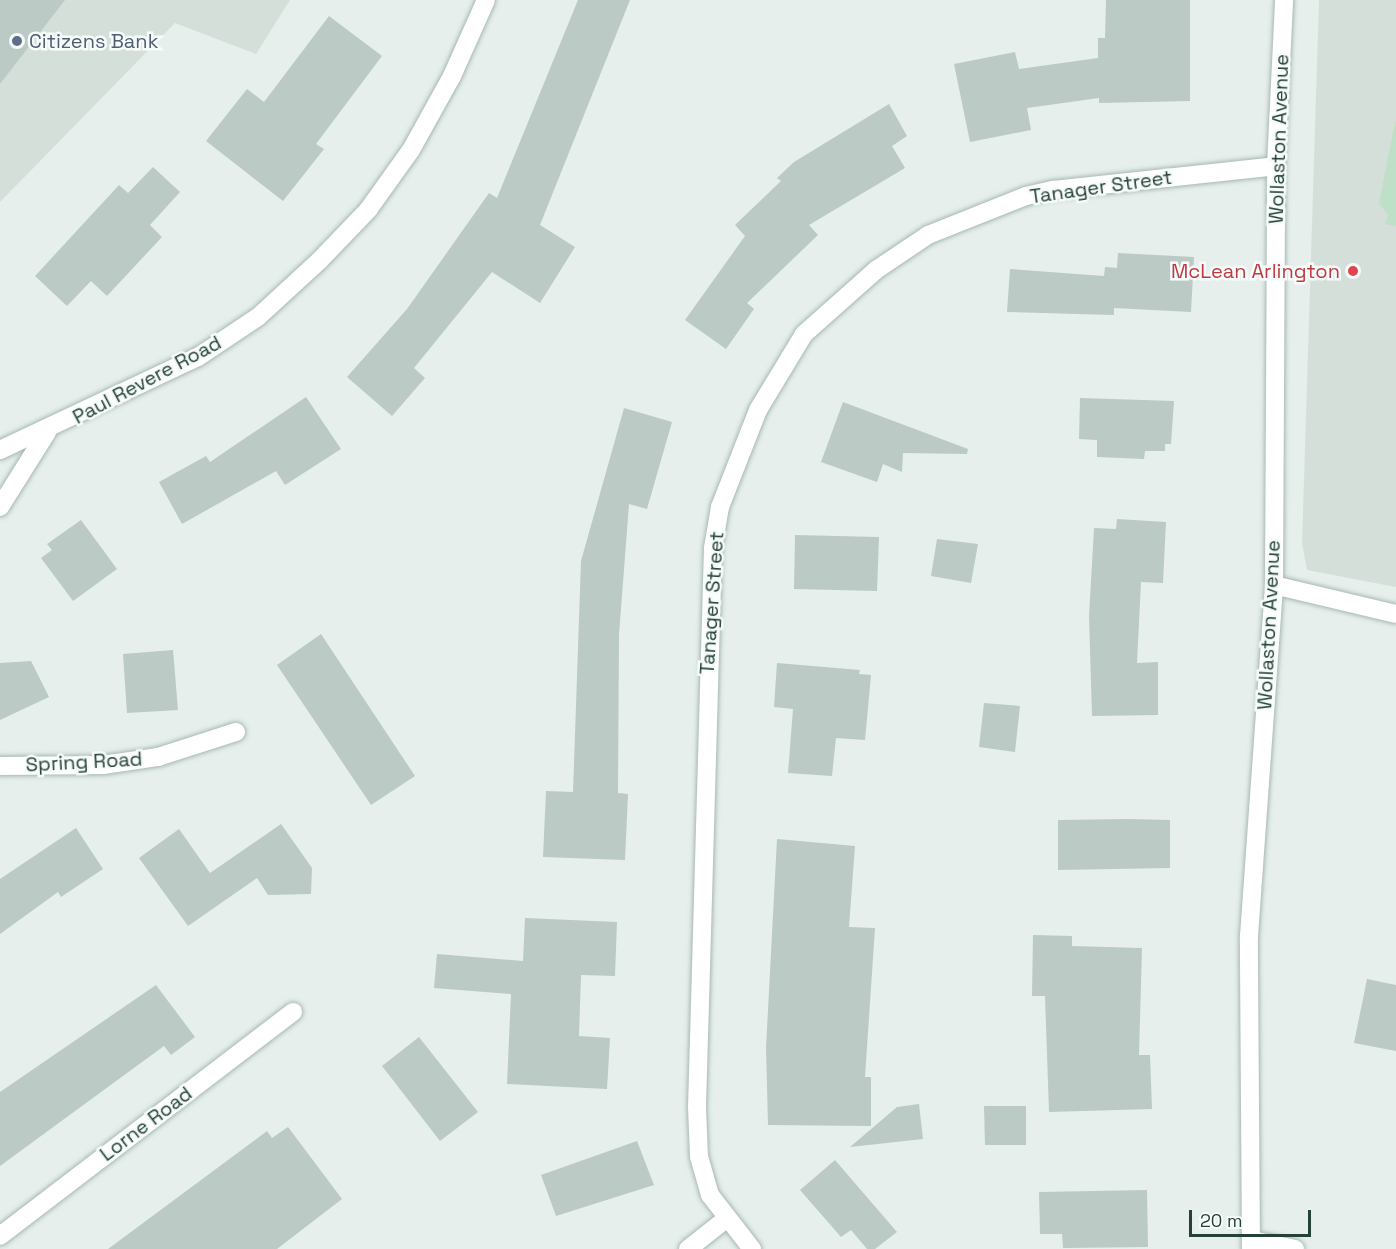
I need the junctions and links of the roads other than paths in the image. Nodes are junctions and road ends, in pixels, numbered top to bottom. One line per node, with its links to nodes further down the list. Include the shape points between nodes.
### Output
1 (486, 0): 4 (street, Paul Revere Road, via 452,76 411,150 368,210 319,261 258,317 198,357)
2 (1284, 0): 3 (street, Wollaston Avenue)
3 (1276, 166): 7 (street, Wollaston Avenue); 12 (street, Tanager Street, via 1053,190 1026,196 928,235 876,270 804,334 758,410 720,507 709,602 697,1107 699,1157 710,1195)
4 (47, 432): 5 (street, Paul Revere Road); 6 (street)
5 (0, 450)
6 (0, 507)
7 (1274, 585): 8 (street); 14 (street, Wollaston Avenue, via 1249,936)
8 (1396, 614)
9 (236, 732): 10 (street, Spring Road, via 147,759 103,765)
10 (0, 766)
11 (293, 1012): 13 (street, Lorne Road)
12 (726, 1219): 15 (street); 16 (street, Tanager Street)
13 (0, 1236)
14 (1251, 1244): 17 (street)
15 (688, 1249)
16 (752, 1249)
17 (1295, 1249)

